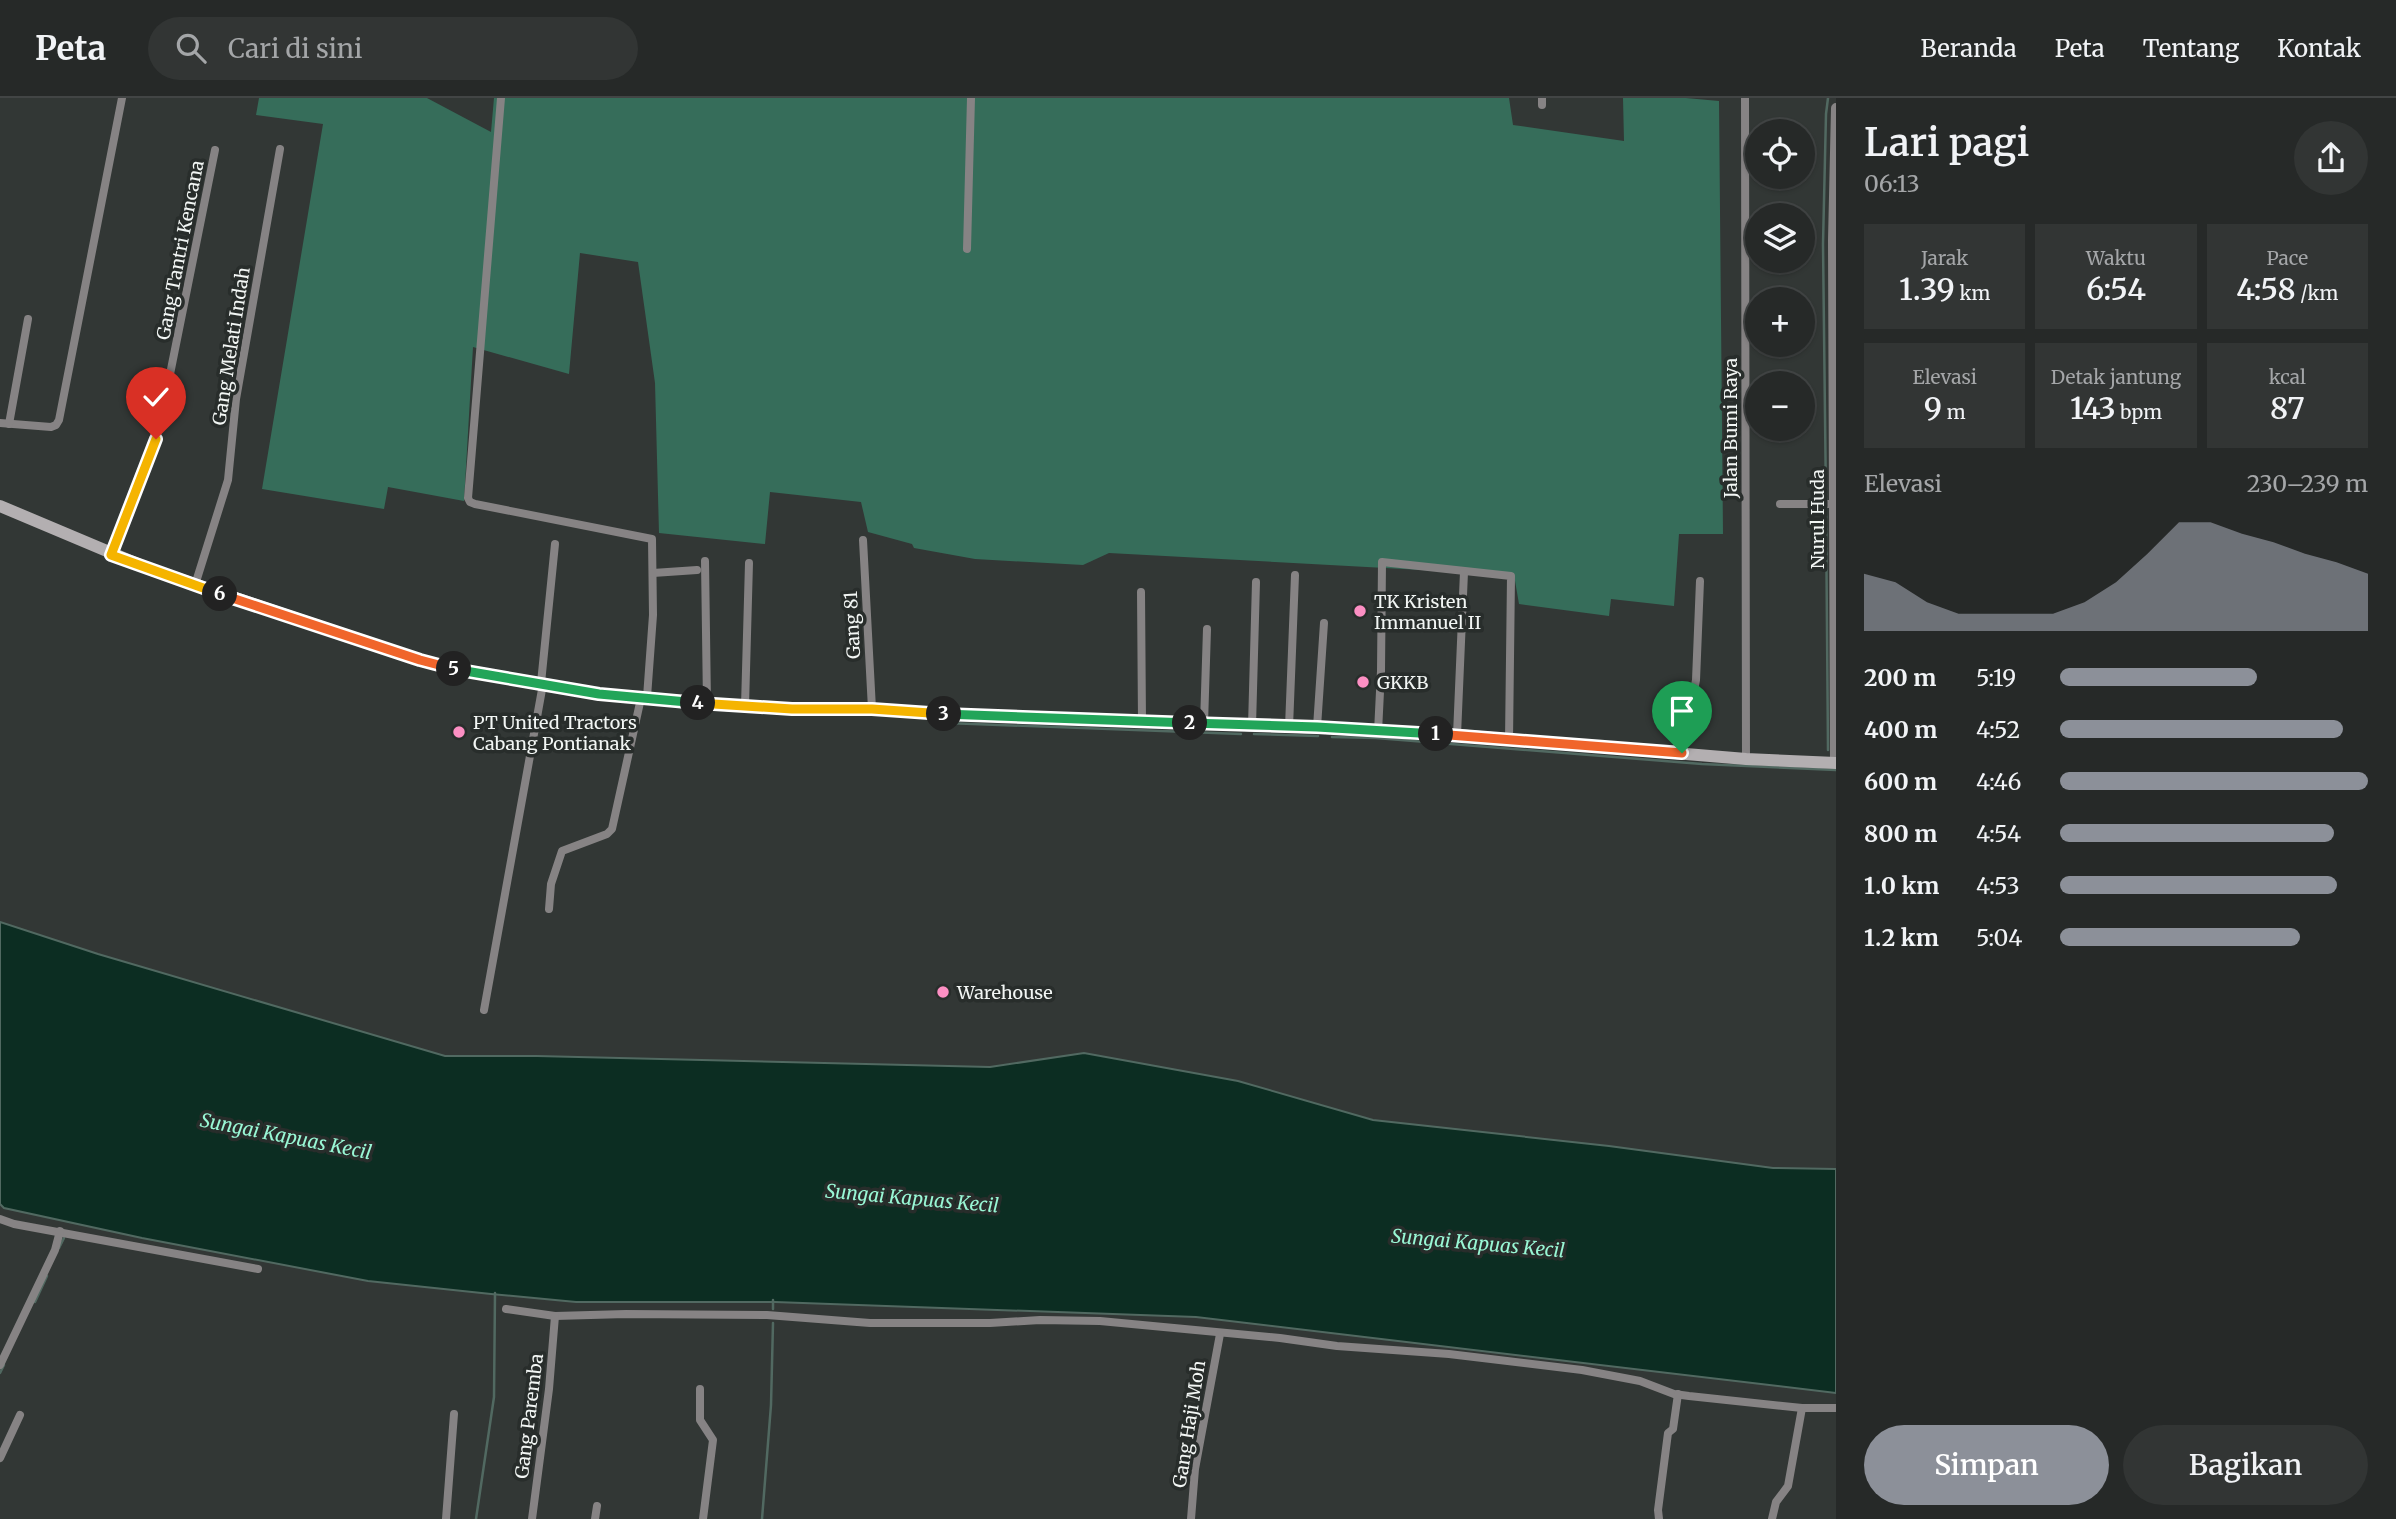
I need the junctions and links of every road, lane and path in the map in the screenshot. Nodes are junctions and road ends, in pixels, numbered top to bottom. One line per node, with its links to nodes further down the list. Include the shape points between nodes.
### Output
1 (122, 98): 15 (street, via 59,420 51,427)
2 (501, 98): 26 (street, via 468,498 652,539)
3 (971, 98): 12 (street)
4 (1745, 98): 49 (street, Jalan Bumi Raya)
5 (1836, 108): 6 (street, Nurul Huda)
6 (1835, 129): 9 (street, Nurul Huda)
7 (280, 149): 30 (street, Gang Melati Indah, via 236,399 228,480)
8 (215, 150): 21 (street, Gang Tantri Kencana, via 159,429)
9 (1835, 152): 10 (street, Nurul Huda)
10 (1835, 193): 11 (street, Nurul Huda)
11 (1835, 238): 13 (street, Nurul Huda)
12 (967, 249)
13 (1835, 304): 17 (street, Nurul Huda)
14 (28, 319): 15 (street)
15 (4, 424)
16 (1780, 504): 17 (street)
17 (1829, 504): 32 (street, Nurul Huda)
18 (0, 506): 21 (main road)
19 (863, 540): 39 (street, Gang 81)
20 (555, 544): 35 (street)
21 (111, 555): 30 (main road)
22 (705, 561): 37 (street)
23 (749, 563): 38 (street)
24 (697, 570): 26 (street)
25 (1464, 572): 45 (street, via 1382,562); 46 (street); 47 (street, via 1511,576)
26 (653, 573): 36 (street)
27 (1295, 575): 43 (street)
28 (1700, 581): 48 (street, via 1696,680)
29 (1256, 582): 42 (street)
30 (195, 585): 35 (main road, via 420,660)
31 (1141, 592): 40 (street)
32 (1835, 598): 50 (street, Nurul Huda)
33 (1324, 623): 44 (street)
34 (1207, 629): 41 (street)
35 (542, 684): 36 (main road); 52 (street)
36 (644, 698): 37 (main road); 51 (street, via 612,829 562,851 551,884)
37 (707, 704): 38 (main road)
38 (745, 706): 39 (main road)
39 (872, 709): 40 (main road)
40 (1142, 722): 41 (main road)
41 (1204, 724): 42 (main road)
42 (1252, 726): 43 (main road)
43 (1289, 727): 44 (main road)
44 (1317, 727): 45 (main road)
45 (1378, 732): 46 (main road)
46 (1457, 735): 47 (main road)
47 (1509, 740): 48 (main road)
48 (1682, 753): 49 (main road)
49 (1746, 759): 50 (main road)
50 (1836, 763)
51 (549, 909)
52 (484, 1010)
53 (0, 1219): 54 (street)
54 (60, 1231): 55 (street); 59 (street)
55 (258, 1269)
56 (506, 1309): 57 (street)
57 (555, 1316): 58 (street, via 767,1315 870,1323 1072,1320); 69 (street, Gang Paremba)
58 (1220, 1334): 61 (street, via 1582,1370 1640,1381); 72 (street, Gang Haji Moh, via 1195,1469)
59 (0, 1365)
60 (700, 1390): 71 (street, via 700,1420 713,1440)
61 (1678, 1395): 62 (street); 73 (street, via 1673,1429 1668,1433)
62 (1802, 1408): 63 (street); 74 (street, via 1788,1486 1776,1502)
63 (1836, 1408)
64 (454, 1414): 68 (street)
65 (20, 1415): 66 (street)
66 (0, 1456)
67 (597, 1506): 70 (street)
68 (446, 1519)
69 (531, 1519)
70 (595, 1519)
71 (704, 1519)
72 (1191, 1519)
73 (1659, 1519)
74 (1772, 1519)

